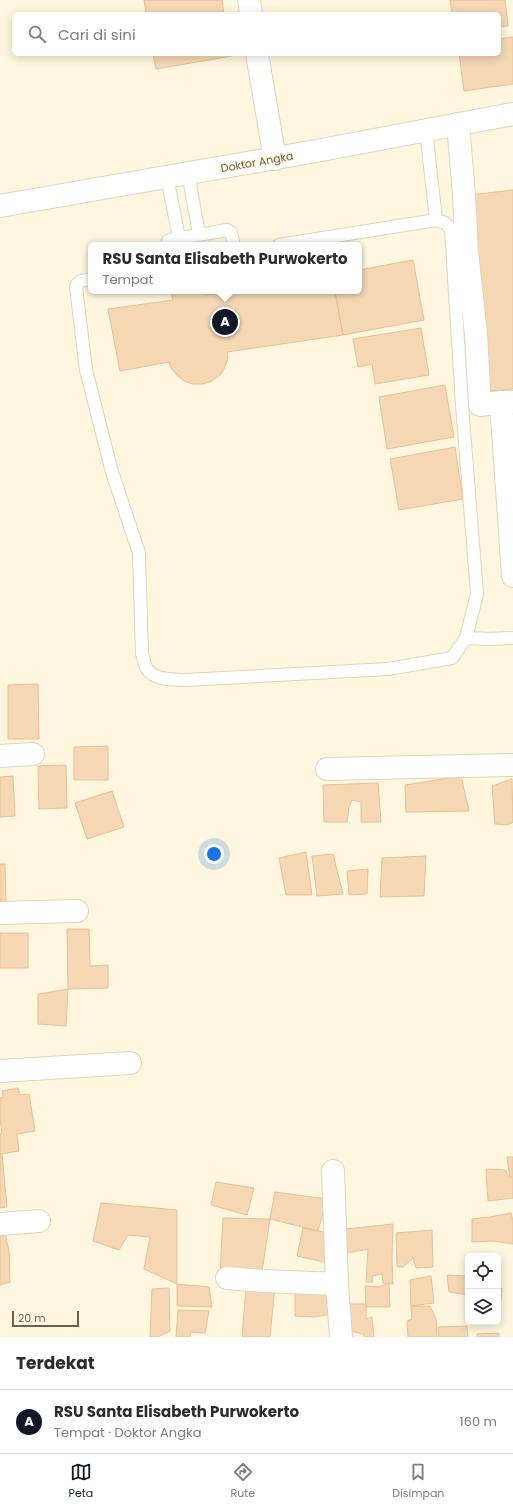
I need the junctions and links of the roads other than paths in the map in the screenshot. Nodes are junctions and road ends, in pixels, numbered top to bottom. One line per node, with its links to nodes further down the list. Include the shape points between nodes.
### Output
1 (248, 0): 2 (street)
2 (251, 12)
3 (257, 56): 7 (street)
4 (513, 114): 5 (street, Doktor Angka)
5 (458, 124): 6 (street, Doktor Angka); 19 (street, via 476,334)
6 (426, 130): 7 (street, Doktor Angka); 11 (lane)
7 (275, 159): 8 (street, Doktor Angka)
8 (188, 173): 9 (street, Doktor Angka); 12 (lane)
9 (167, 177): 10 (street, Doktor Angka); 13 (lane)
10 (0, 206)
11 (436, 220): 16 (lane); 19 (lane, via 445,223 451,229)
12 (199, 234): 13 (lane); 15 (lane, via 230,230)
13 (179, 238): 14 (lane)
14 (168, 242)
15 (233, 242)
16 (298, 242)
17 (88, 280): 21 (lane, via 77,283 76,287 86,370 112,472 139,553 142,654 146,668 152,675 186,680 388,669 452,658)
18 (507, 402): 19 (street); 20 (street)
19 (471, 405): 21 (lane, via 476,594)
20 (513, 576)
21 (466, 638): 22 (lane)
22 (513, 638)
23 (33, 754): 24 (street)
24 (0, 756)
25 (513, 765): 26 (street)
26 (327, 769)
27 (77, 911): 28 (street)
28 (0, 913)
29 (130, 1062): 30 (street)
30 (0, 1070)
31 (332, 1171): 35 (street)
32 (39, 1221): 33 (street)
33 (0, 1224)
34 (227, 1278): 35 (street, via 263,1282)
35 (337, 1284): 36 (street)
36 (341, 1337)

